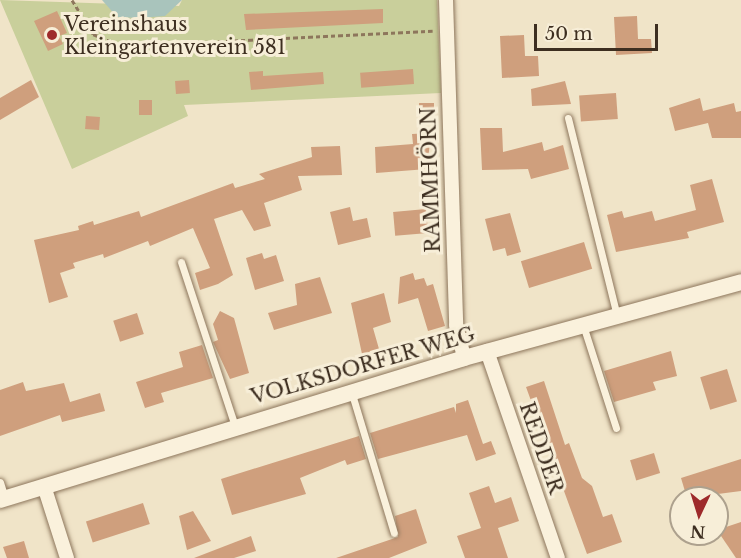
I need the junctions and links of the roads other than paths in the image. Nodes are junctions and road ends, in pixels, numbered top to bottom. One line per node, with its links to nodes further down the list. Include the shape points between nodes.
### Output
1 (446, 0): 8 (street, RAMMHÖRN, via 456,325)
2 (568, 118): 5 (lane)
3 (181, 262): 10 (lane)
4 (741, 282): 5 (street, VOLKSDORFER WEG)
5 (617, 316): 6 (street, VOLKSDORFER WEG)
6 (583, 325): 7 (street, VOLKSDORFER WEG); 11 (lane)
7 (487, 351): 8 (street, VOLKSDORFER WEG); 16 (street, REDDER)
8 (464, 358): 9 (street, VOLKSDORFER WEG)
9 (351, 392): 10 (street, VOLKSDORFER WEG); 14 (lane)
10 (235, 426): 12 (street, VOLKSDORFER WEG)
11 (616, 428)
12 (44, 486): 13 (street, VOLKSDORFER WEG); 15 (street)
13 (2, 493)
14 (394, 533)
15 (67, 558)
16 (558, 558)

